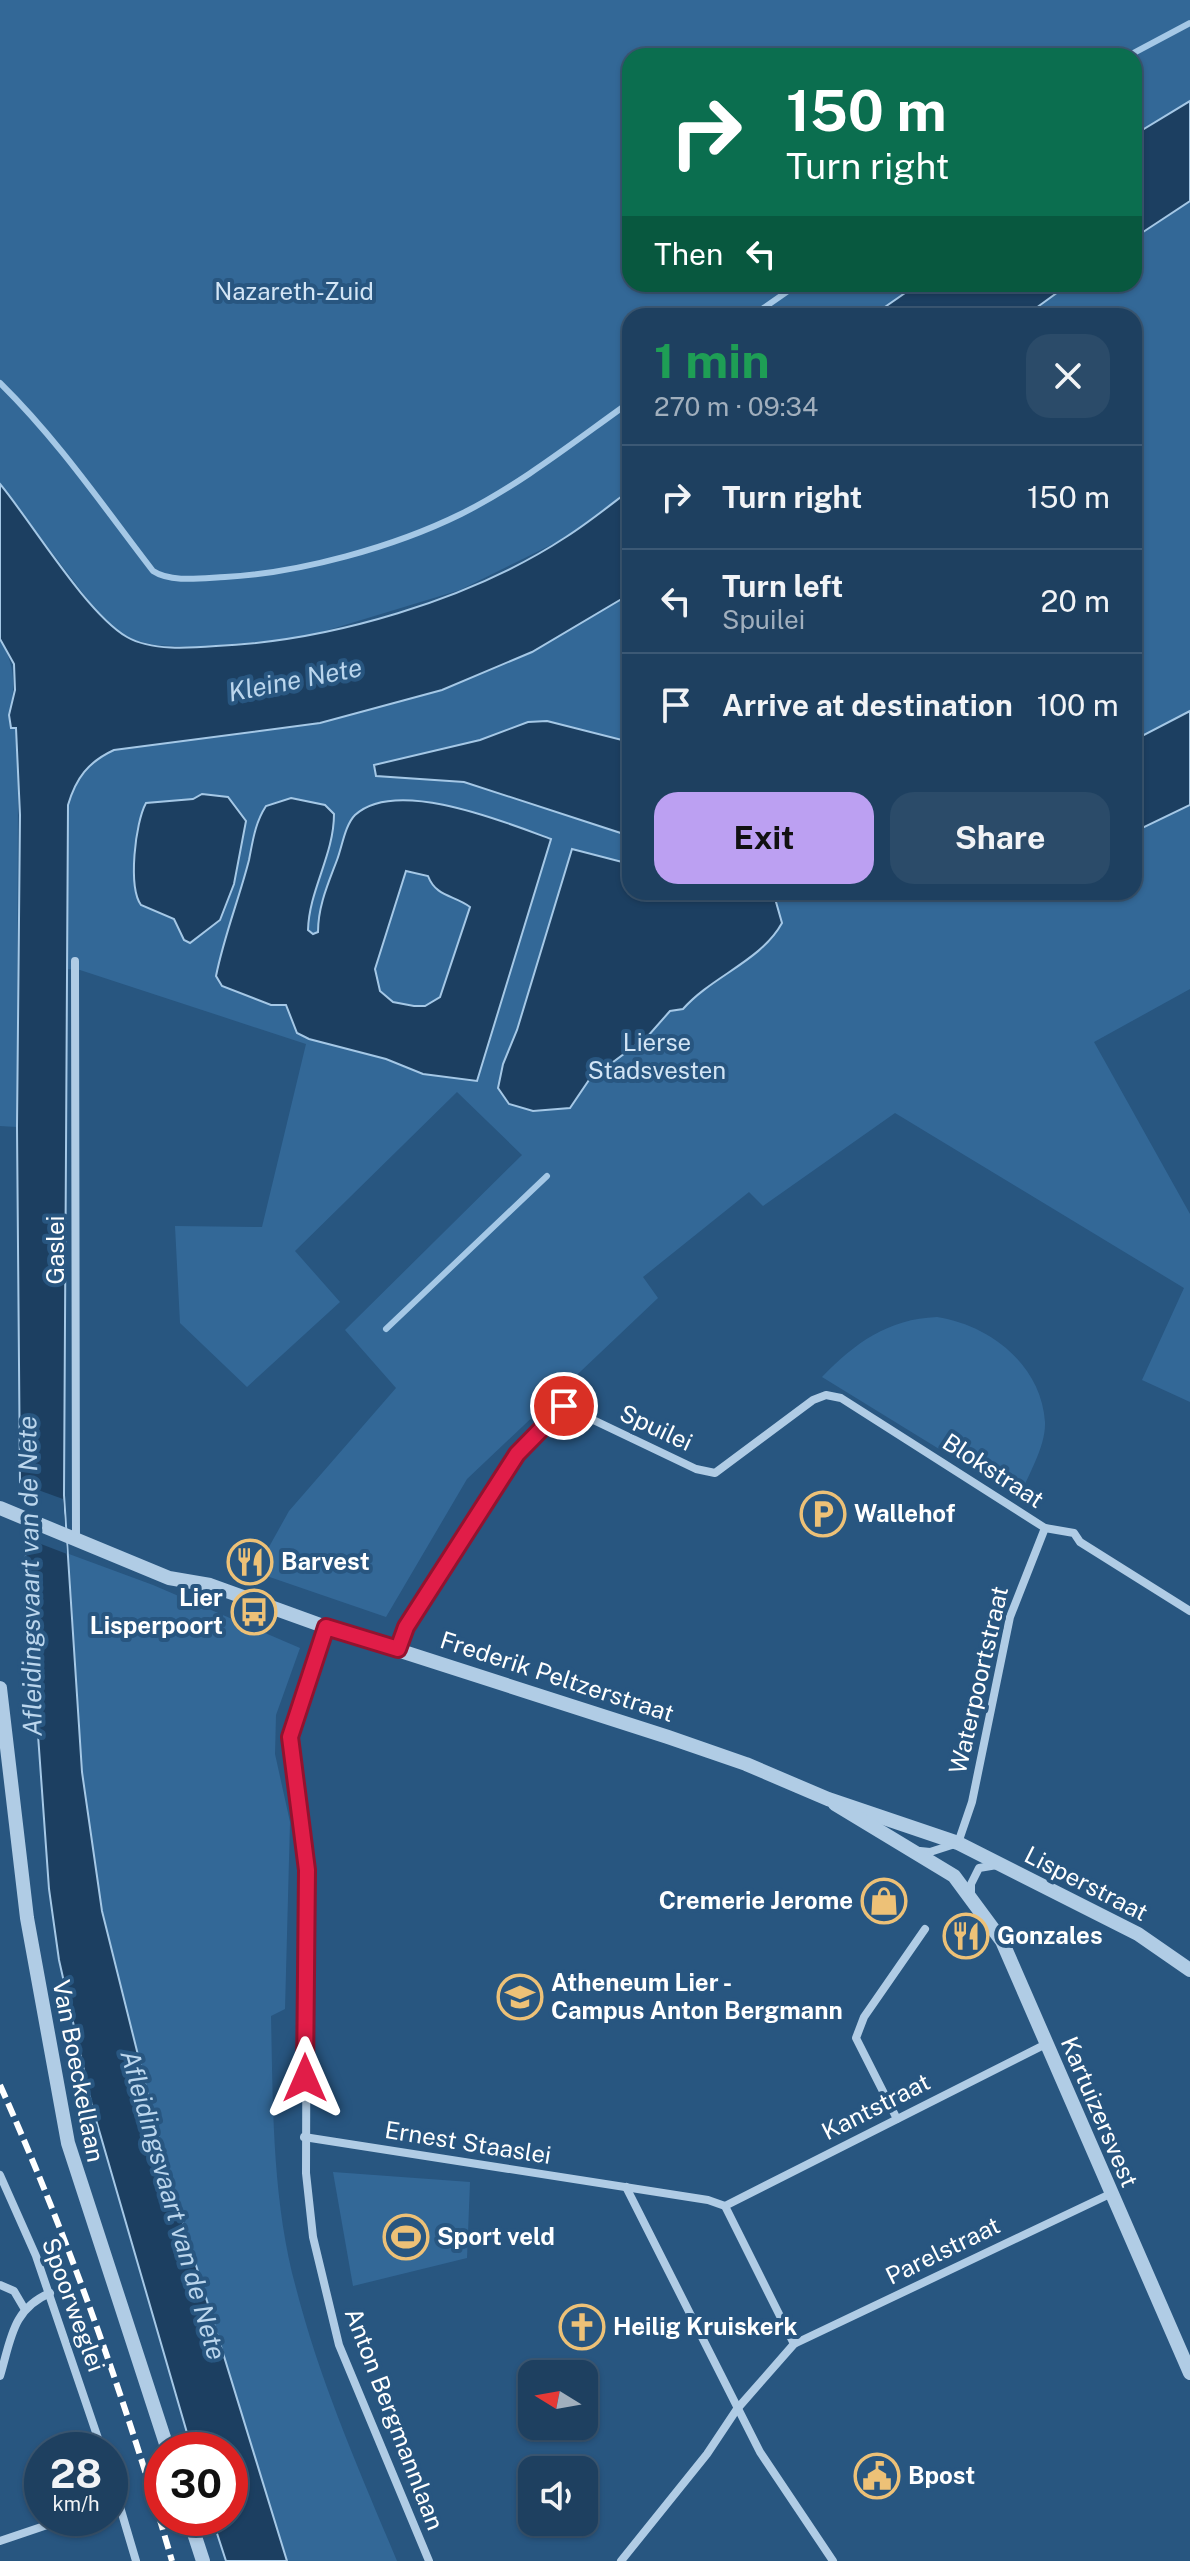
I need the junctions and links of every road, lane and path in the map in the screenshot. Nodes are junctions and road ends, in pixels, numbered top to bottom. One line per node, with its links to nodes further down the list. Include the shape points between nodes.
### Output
1 (75, 961): 5 (street, Gaslei)
2 (813, 1400): 4 (street, Blokstraat, via 826,1395 841,1398); 8 (street, Spuilei, via 715,1473 696,1469 564,1406 517,1454 406,1627)
3 (0, 1508): 5 (street, Frederik Peltzerstraat)
4 (1045, 1528): 6 (street, Blokstraat, via 1074,1533 1080,1542); 11 (street, Waterpoortstraat, via 1010,1617 972,1802)
5 (72, 1537): 7 (street, Frederik Peltzerstraat, via 169,1578 210,1585)
6 (1190, 1611)
7 (326, 1627): 8 (street, Frederik Peltzerstraat); 20 (street, Anton Bergmannlaan, via 290,1737 307,1870)
8 (398, 1649): 10 (street, Frederik Peltzerstraat, via 733,1759)
9 (0, 1688): 33 (street, Van Boeckellaan, via 27,1918 68,2143)
10 (828, 1799): 11 (street, Frederik Peltzerstraat); 12 (street, Frederik Peltzerstraat)
11 (958, 1843): 12 (street); 13 (street, Lisperstraat)
12 (917, 1851): 14 (street, Frederik Peltzerstraat)
13 (1001, 1866): 15 (street, Lisperstraat, via 979,1868); 17 (street, Lisperstraat, via 1138,1934)
14 (954, 1876): 15 (street, Kartuizersvest)
15 (971, 1895): 18 (street, Kartuizersvest, via 1002,1941)
16 (925, 1929): 19 (street, via 864,2017 856,2038)
17 (1190, 1970)
18 (1046, 2044): 19 (street, Kantstraat); 23 (street, Kartuizersvest)
19 (897, 2119): 24 (street, Kantstraat)
20 (304, 2137): 22 (street, Ernest Staaslei); 40 (street, Anton Bergmannlaan, via 313,2237 339,2345)
21 (0, 2175): 26 (street, Spoorweglei)
22 (626, 2187): 24 (street, Ernest Staaslei); 31 (street)
23 (1110, 2194): 28 (street, Parelstraat); 29 (street, Kartuizersvest)
24 (725, 2206): 28 (street)
25 (0, 2285): 27 (street, via 14,2291)
26 (50, 2293): 27 (street); 32 (street, Spoorweglei)
27 (24, 2308): 30 (street)
28 (794, 2344): 31 (street)
29 (1190, 2373)
30 (0, 2376)
31 (737, 2409): 41 (street); 42 (street)
32 (96, 2432)
33 (162, 2432)
34 (24, 2533): 37 (street)
35 (127, 2536): 38 (street)
36 (195, 2536): 39 (street)
37 (0, 2541)
38 (136, 2561)
39 (203, 2561)
40 (429, 2561)
41 (621, 2561)
42 (833, 2561)

